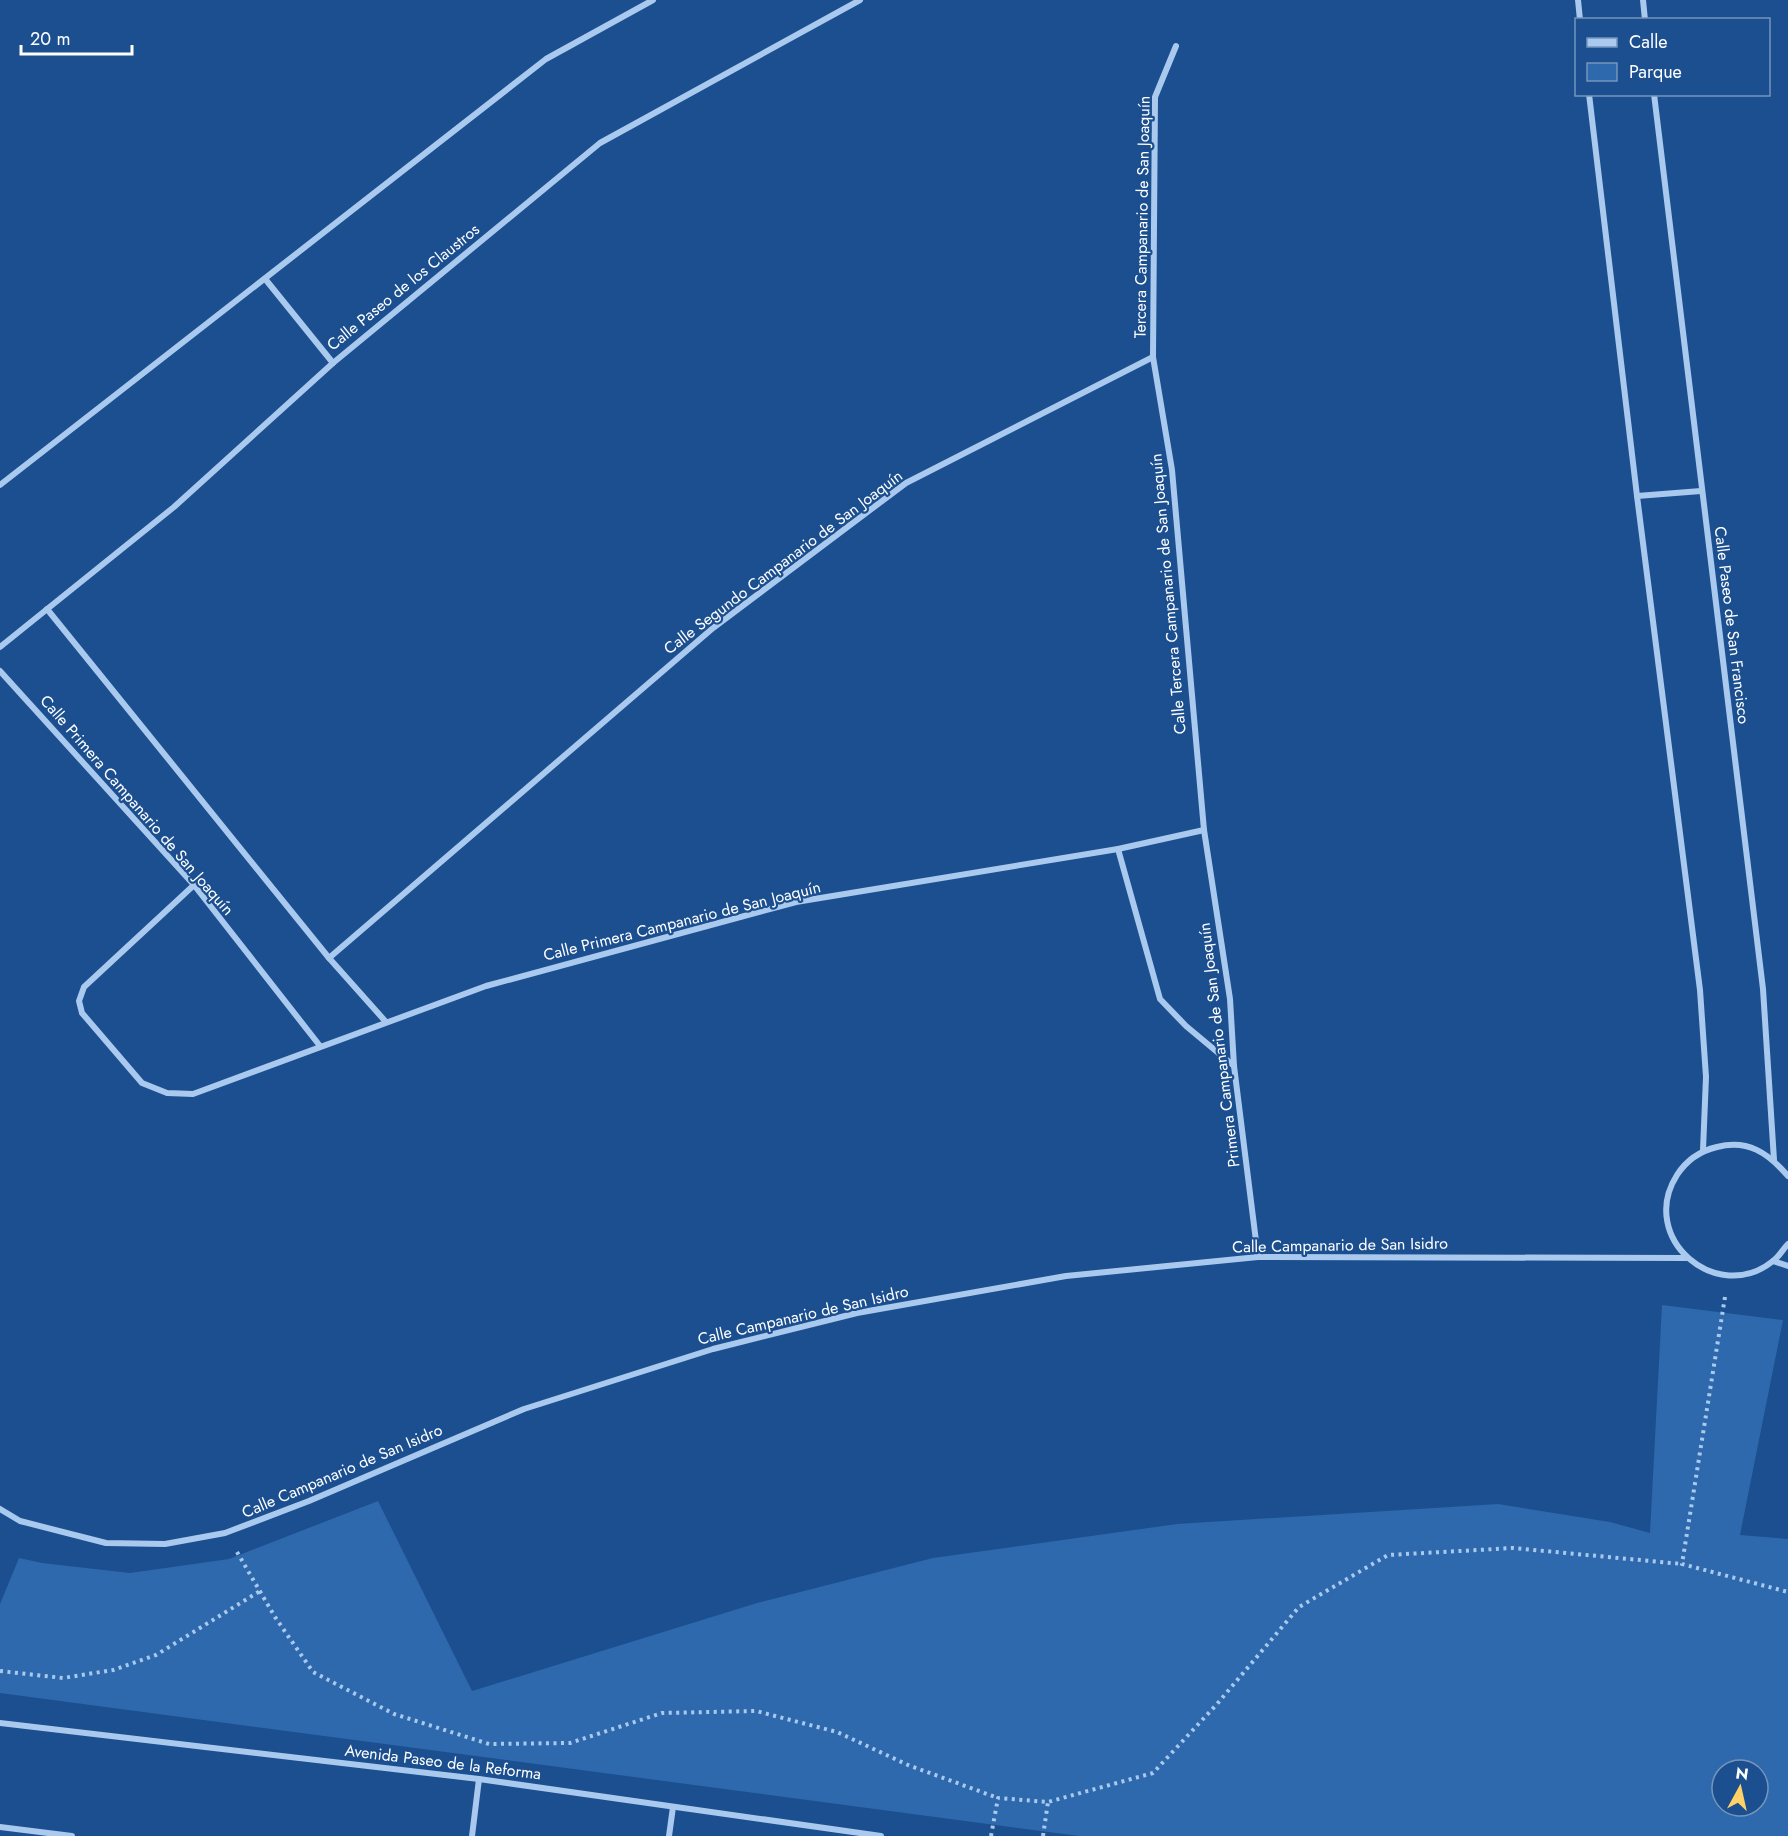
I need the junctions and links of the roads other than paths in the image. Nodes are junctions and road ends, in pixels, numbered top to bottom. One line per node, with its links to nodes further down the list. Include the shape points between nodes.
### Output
1 (653, 0): 10 (street, via 546,60)
2 (860, 0): 12 (street, Calle Paseo de los Claustros, via 600,143)
3 (1578, 0): 5 (street)
4 (1643, 0): 6 (street)
5 (1580, 18)
6 (1646, 18)
7 (1176, 46): 11 (street, Tercera Campanario de San Joaquín, via 1155,98)
8 (1589, 96): 15 (street)
9 (1654, 96): 14 (street, Calle Paseo de San Francisco)
10 (266, 280): 12 (street); 13 (street)
11 (1153, 357): 19 (street, Calle Tercera Campanario de San Joaquín, via 1172,470); 22 (street, Calle Segundo Campanario de San Joaquín, via 906,483 713,628)
12 (333, 363): 16 (street, Calle Paseo de los Claustros, via 174,507)
13 (0, 486)
14 (1701, 491): 15 (street); 27 (street, Calle Paseo de San Francisco, via 1763,989)
15 (1636, 496): 26 (street, via 1700,990 1706,1077)
16 (47, 609): 17 (street, Calle Paseo de los Claustros); 22 (street)
17 (0, 647)
18 (0, 671): 21 (street, Calle Primera Campanario de San Joaquín)
19 (1204, 830): 20 (street, Calle Primera Campanario de San Joaquín); 25 (street, Primera Campanario de San Joaquín, via 1230,999)
20 (1118, 849): 23 (street, Calle Primera Campanario de San Joaquín, via 796,902 486,986); 25 (street, via 1160,999)
21 (194, 885): 24 (street, Calle Primera Campanario de San Joaquín); 24 (street, via 84,987 79,1001 82,1013 142,1083 167,1093 193,1094)
22 (329, 958): 23 (street)
23 (386, 1022): 24 (street, Calle Primera Campanario de San Joaquín)
24 (320, 1046)
25 (1233, 1066): 30 (street, Primera Campanario de San Joaquín)
26 (1703, 1150): 27 (street, via 1728,1144 1752,1147); 31 (street, via 1683,1166 1669,1188 1666,1212 1671,1237)
27 (1774, 1160): 28 (street)
28 (1788, 1176)
29 (1788, 1244): 32 (street)
30 (1258, 1257): 31 (street, Calle Campanario de San Isidro); 34 (street, Calle Campanario de San Isidro, via 1066,1276 857,1313 713,1348 524,1408 225,1533 165,1544 106,1543 20,1521)
31 (1686, 1258): 32 (street, via 1706,1271 1729,1276 1752,1272)
32 (1773, 1262): 33 (street)
33 (1788, 1266)
34 (0, 1509)
35 (0, 1723): 36 (street, Avenida Paseo de la Reforma)
36 (479, 1779): 37 (street, Avenida Paseo de la Reforma); 40 (street)
37 (673, 1807): 41 (street); 42 (street, Avenida Paseo de la Reforma)
38 (0, 1827): 39 (street)
39 (72, 1836)
40 (472, 1836)
41 (669, 1836)
42 (881, 1836)

